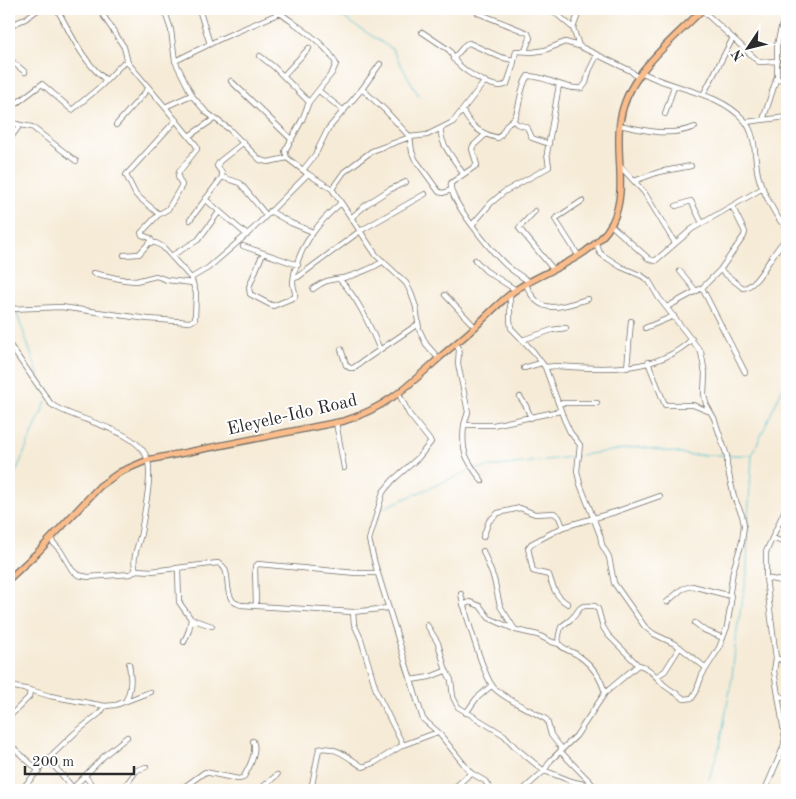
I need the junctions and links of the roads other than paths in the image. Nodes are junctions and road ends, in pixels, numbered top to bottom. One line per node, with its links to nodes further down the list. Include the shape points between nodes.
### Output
1 (39, 9): 12 (street)
2 (57, 9): 34 (street, via 79,48)
3 (99, 9): 27 (street, via 124,47)
4 (164, 9): 26 (street, via 171,30)
5 (199, 9): 16 (street)
6 (551, 9): 13 (street)
7 (580, 9): 13 (street)
8 (702, 9): 15 (street); 31 (main road, Eleyele-Ido Road)
9 (279, 11): 16 (street); 42 (street, via 335,61 336,66)
10 (478, 12): 19 (street, via 528,33 530,38)
11 (787, 22): 25 (street, via 782,24 776,45)
12 (9, 26)
13 (573, 28): 17 (street)
14 (422, 32): 23 (street, via 449,50)
15 (733, 38): 25 (street, via 759,62); 43 (street)
16 (210, 44): 26 (street)
17 (579, 46): 19 (street, via 565,42 545,50); 20 (street)
18 (309, 48): 32 (street)
19 (525, 51): 24 (street, via 516,51)
20 (597, 55): 29 (street); 38 (street, via 582,88)
21 (260, 56): 32 (street)
22 (9, 59): 30 (street)
23 (453, 59): 24 (street, via 469,43); 37 (street, via 470,75)
24 (513, 60): 37 (street, via 505,86)
25 (778, 61): 33 (street)
26 (175, 62): 44 (street)
27 (128, 63): 34 (street, via 123,63); 40 (street)
28 (380, 64): 41 (street)
29 (631, 71): 31 (street); 31 (street)
30 (25, 72)
31 (641, 73): 39 (street); 62 (main road, Eleyele-Ido Road, via 625,102)
32 (283, 76): 45 (street)
33 (776, 79): 35 (street); 58 (street)
34 (106, 80): 47 (street, via 72,110 42,84)
35 (787, 80)
36 (231, 81): 69 (street)
37 (485, 81): 49 (street)
38 (559, 85): 57 (street, via 528,76); 71 (street)
39 (674, 86): 43 (street); 50 (street)
40 (148, 89): 46 (street); 61 (street)
41 (362, 89): 48 (street); 67 (street)
42 (319, 91): 45 (street); 48 (street)
43 (703, 95): 59 (street, via 726,106)
44 (193, 97): 46 (street); 52 (street)
45 (309, 102): 69 (street)
46 (165, 107): 54 (street)
47 (9, 109)
48 (344, 111): 76 (street, via 328,129)
49 (463, 111): 55 (street); 56 (street)
50 (665, 114)
51 (787, 117): 58 (street)
52 (214, 119): 66 (street); 70 (street)
53 (9, 120): 60 (street)
54 (176, 120): 66 (street); 94 (street, via 126,175 136,195)
55 (456, 120): 56 (street); 64 (street)
56 (467, 120): 65 (street, via 476,130)
57 (513, 120): 65 (street, via 498,138); 71 (street, via 527,127 532,138)
58 (764, 120): 59 (street)
59 (746, 122): 82 (street, via 754,140 758,177)
60 (20, 125): 68 (street); 73 (street, via 32,127)
61 (116, 125)
62 (619, 125): 63 (street, via 653,133); 74 (main road, Eleyele-Ido Road)
63 (696, 127)
64 (441, 128): 67 (street, via 427,135); 78 (street, via 442,138)
65 (486, 134): 78 (street, via 472,149 477,165)
66 (189, 136): 94 (street, via 196,145 196,151 179,172 182,185 170,207)
67 (410, 137): 83 (street, via 372,151 344,172); 84 (street, via 415,159 439,192)
68 (9, 140)
69 (292, 140): 72 (street, via 285,151)
70 (244, 142): 72 (street, via 264,162); 79 (street, via 218,164)
71 (549, 144): 99 (street, via 548,168 504,192)
72 (287, 158): 76 (street)
73 (76, 161)
74 (619, 165): 80 (street); 100 (main road, Eleyele-Ido Road, via 621,189)
75 (691, 166): 80 (street)
76 (303, 170): 77 (street)
77 (308, 174): 83 (street); 91 (street)
78 (463, 174): 84 (street, via 451,183)
79 (222, 178): 86 (street); 95 (street, via 240,183)
80 (634, 181): 108 (street)
81 (406, 182): 96 (street, via 367,204)
82 (763, 188): 90 (street); 101 (street)
83 (332, 189): 88 (street)
84 (451, 190): 99 (street)
85 (425, 194): 102 (street)
86 (205, 199): 93 (street); 97 (street)
87 (582, 201): 113 (street, via 555,219)
88 (341, 203): 96 (street); 103 (street)
89 (676, 206): 98 (street, via 691,201)
90 (732, 206): 98 (street); 118 (street, via 745,234)
91 (270, 211): 95 (street); 103 (street)
92 (535, 211): 117 (street, via 519,228)
93 (219, 212): 104 (street); 112 (street, via 198,240)
94 (160, 214): 107 (street, via 141,233)
95 (266, 215): 104 (street)
96 (352, 218): 102 (street)
97 (190, 220)
98 (702, 223): 108 (street)
99 (472, 225): 124 (street, via 503,262)
100 (611, 225): 106 (main road, Eleyele-Ido Road); 108 (street, via 651,261)
101 (787, 228)
102 (360, 231): 115 (street); 121 (street)
103 (313, 232): 116 (street)
104 (246, 234): 123 (street)
105 (787, 238): 118 (street, via 748,288 743,288)
106 (598, 241): 113 (main road, Eleyele-Ido Road); 131 (street, via 600,253 646,279)
107 (154, 243): 111 (street, via 149,243 139,254); 112 (street)
108 (676, 243)
109 (243, 246): 110 (street)
110 (263, 253): 116 (street); 121 (street, via 249,287 250,294 270,305 277,305 295,297)
111 (124, 255)
112 (171, 256): 123 (street)
113 (578, 256): 117 (main road, Eleyele-Ido Road)
114 (475, 260): 128 (street)
115 (384, 261): 122 (street, via 375,268); 135 (street, via 410,290)
116 (298, 265): 121 (street)
117 (553, 269): 124 (main road, Eleyele-Ido Road)
118 (720, 270): 125 (street)
119 (680, 271): 127 (street)
120 (93, 274): 123 (street, via 136,281 156,276 167,280)
121 (294, 278)
122 (339, 279): 126 (street, via 328,280); 144 (street, via 359,305)
123 (192, 280): 132 (street, via 196,313 190,322 61,307)
124 (528, 283): 128 (main road, Eleyele-Ido Road); 130 (street, via 529,293 535,301 556,309)
125 (702, 288): 127 (street); 151 (street)
126 (313, 289)
127 (696, 291): 131 (street)
128 (513, 292): 136 (main road, Eleyele-Ido Road); 140 (street, via 510,324)
129 (445, 295): 136 (street)
130 (588, 299)
131 (667, 307): 133 (street)
132 (9, 309)
133 (674, 316): 138 (street); 139 (street)
134 (631, 321): 150 (street)
135 (418, 324): 144 (street); 145 (street, via 426,344)
136 (475, 327): 141 (main road, Eleyele-Ido Road)
137 (566, 328): 140 (street)
138 (645, 328)
139 (692, 339): 146 (street, via 672,355); 156 (street, via 701,352)
140 (522, 340): 147 (street)
141 (456, 342): 145 (main road, Eleyele-Ido Road); 160 (street, via 468,412)
142 (9, 344): 161 (street, via 51,404 135,442)
143 (341, 349): 144 (street, via 350,368)
144 (380, 350)
145 (439, 359): 152 (main road, Eleyele-Ido Road)
146 (648, 362): 150 (street); 156 (street, via 665,405)
147 (541, 363): 148 (street); 149 (street)
148 (545, 367): 150 (street); 154 (street)
149 (524, 368)
150 (627, 368)
151 (745, 372)
152 (399, 394): 159 (main road, Eleyele-Ido Road, via 368,412); 175 (street, via 430,442 418,458 385,488 369,540)
153 (520, 397): 158 (street)
154 (558, 403): 155 (street); 157 (street)
155 (597, 403)
156 (708, 410): 180 (street, via 727,456 726,466 743,519 742,542 733,570)
157 (560, 411): 158 (street); 166 (street, via 580,445 578,477)
158 (530, 418): 160 (street, via 493,425)
159 (336, 422): 161 (main road, Eleyele-Ido Road); 162 (street)
160 (464, 425): 163 (street, via 462,444 468,463)
161 (148, 460): 170 (main road, Eleyele-Ido Road, via 120,472 100,486); 174 (street, via 150,482 134,562)
162 (344, 468)
163 (482, 482)
164 (660, 496): 166 (street)
165 (787, 505): 169 (street)
166 (592, 517): 167 (street); 195 (street, via 609,557 614,583 645,627)
167 (563, 526): 168 (street, via 554,513 535,514 520,508 492,517); 182 (street, via 528,548 533,571 549,575 554,591)
168 (483, 537)
169 (773, 538): 171 (street); 176 (street, via 766,552)
170 (50, 539): 174 (street, via 78,575 131,574); 177 (main road, Eleyele-Ido Road)
171 (787, 544)
172 (483, 551): 191 (street, via 500,606)
173 (178, 569): 174 (street); 184 (street, via 221,564 226,570 233,601); 187 (street, via 178,601)
174 (136, 570)
175 (378, 573): 184 (street, via 356,574 258,564 255,567); 185 (street)
176 (766, 578): 178 (street, via 781,581); 196 (street)
177 (9, 579)
178 (787, 587)
179 (461, 594): 183 (street)
180 (731, 596): 181 (street, via 692,586 682,589); 192 (street)
181 (667, 602)
182 (568, 604)
183 (463, 605): 191 (street, via 470,602 480,606 489,618); 204 (street)
184 (256, 606): 186 (street)
185 (388, 608): 186 (street); 203 (street)
186 (353, 612): 219 (street, via 377,693)
187 (191, 619): 190 (street); 193 (street)
188 (695, 624): 192 (street)
189 (427, 625): 201 (street, via 438,643)
190 (212, 626)
191 (514, 628): 194 (street)
192 (723, 638): 200 (street)
193 (184, 642)
194 (560, 644): 199 (street, via 562,626 582,606 594,606 608,635); 208 (street, via 588,664 602,681)
195 (680, 647): 200 (street); 202 (street, via 665,671)
196 (776, 658): 197 (street); 209 (street, via 774,671)
197 (787, 662)
198 (129, 664): 211 (street, via 130,691)
199 (638, 665): 202 (street); 208 (street)
200 (706, 668): 202 (street, via 696,692 686,700 666,687)
201 (446, 671): 203 (street); 213 (street, via 451,680 453,698)
202 (657, 676)
203 (411, 680): 215 (street, via 423,719)
204 (492, 685): 213 (street); 221 (street, via 514,702 547,720 551,735)
205 (9, 686): 206 (street)
206 (30, 690): 212 (street); 214 (street, via 29,697)
207 (150, 692): 211 (street)
208 (605, 694): 221 (street, via 576,736)
209 (778, 695): 210 (street); 220 (street, via 785,738)
210 (787, 699)
211 (126, 701): 212 (street)
212 (105, 706): 223 (street)
213 (466, 712): 226 (street, via 504,735)
214 (9, 717)
215 (438, 732): 219 (street); 227 (street)
216 (127, 737): 229 (street)
217 (253, 741): 235 (street, via 255,752 244,778 205,772)
218 (9, 744): 225 (street)
219 (403, 745): 237 (street, via 363,767 346,754 319,749)
220 (783, 748): 222 (street); 242 (street)
221 (561, 750): 226 (street); 230 (street)
222 (787, 752)
223 (49, 760): 225 (street); 231 (street)
224 (146, 766): 234 (street, via 137,770)
225 (39, 771): 232 (street)
226 (544, 771): 230 (street, via 580,785); 240 (street)
227 (471, 772): 238 (street); 239 (street)
228 (277, 775): 236 (street)
229 (85, 776): 231 (street); 233 (street)
230 (590, 784): 241 (street)
231 (72, 789)
232 (21, 790)
233 (96, 790)
234 (122, 790)
235 (180, 790)
236 (259, 790)
237 (311, 790)
238 (452, 790)
239 (491, 790)
240 (523, 790)
241 (598, 790)
242 (765, 790)

